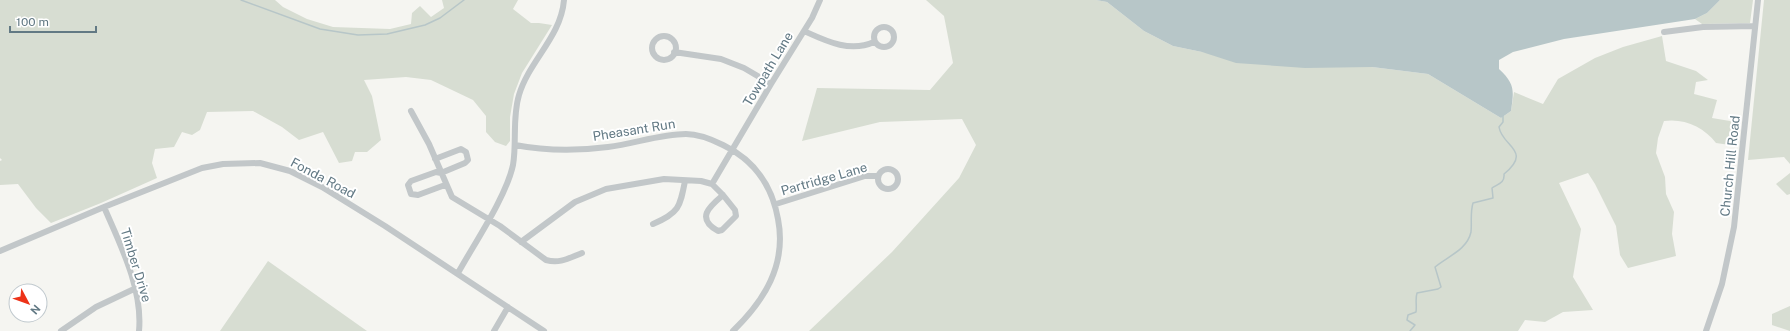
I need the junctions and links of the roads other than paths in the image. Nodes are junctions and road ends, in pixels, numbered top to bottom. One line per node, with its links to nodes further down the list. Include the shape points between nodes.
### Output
1 (564, 0): 11 (street, via 555,31 527,74 518,96)
2 (820, 0): 5 (street, Towpath Lane)
3 (1758, 0): 4 (street, Church Hill Road)
4 (1754, 26): 6 (street, via 1703,27); 35 (street, Church Hill Road, via 1734,227 1722,284)
5 (804, 31): 7 (street, via 830,43 847,47 864,47); 9 (street, Towpath Lane)
6 (1664, 32)
7 (874, 42)
8 (674, 52): 9 (street, via 721,59 744,68)
9 (771, 84): 12 (street, Towpath Lane)
10 (411, 111): 13 (street)
11 (515, 145): 12 (street, Pheasant Run, via 538,150 575,150 687,134 711,139); 22 (street, via 508,181)
12 (732, 149): 17 (street, Towpath Lane); 20 (street, Pheasant Run, via 754,167)
13 (435, 159): 14 (street); 14 (street, via 461,149 466,152 468,160 465,163)
14 (441, 173): 18 (street); 18 (street, via 436,172 411,181 408,185 411,194 418,195)
15 (878, 176): 20 (street, Partridge Lane, via 865,176)
16 (685, 180): 17 (street); 23 (street, via 679,206 667,218); 24 (street, via 626,185 584,197)
17 (712, 184): 19 (street)
18 (445, 185): 22 (street, via 452,197)
19 (723, 196): 19 (street, via 708,208 706,214 707,221 718,231 736,216 735,210)
20 (776, 204): 34 (street, Pheasant Run, via 780,238 777,266 763,296)
21 (104, 207): 25 (street, Fonda Road); 27 (street, Fonda Road, via 202,168 223,164 260,163 290,171 322,187); 28 (street, Timber Drive, via 119,242)
22 (488, 220): 24 (street); 27 (street)
23 (653, 224)
24 (522, 242): 26 (street, via 546,260 554,262 561,262)
25 (0, 251)
26 (582, 253)
27 (458, 273): 29 (street, Fonda Road)
28 (134, 289): 30 (street, via 96,307); 31 (street, Timber Drive)
29 (508, 308): 32 (street); 33 (street, Fonda Road)
30 (61, 331)
31 (139, 331)
32 (494, 331)
33 (544, 331)
34 (733, 331)
35 (1706, 331)

